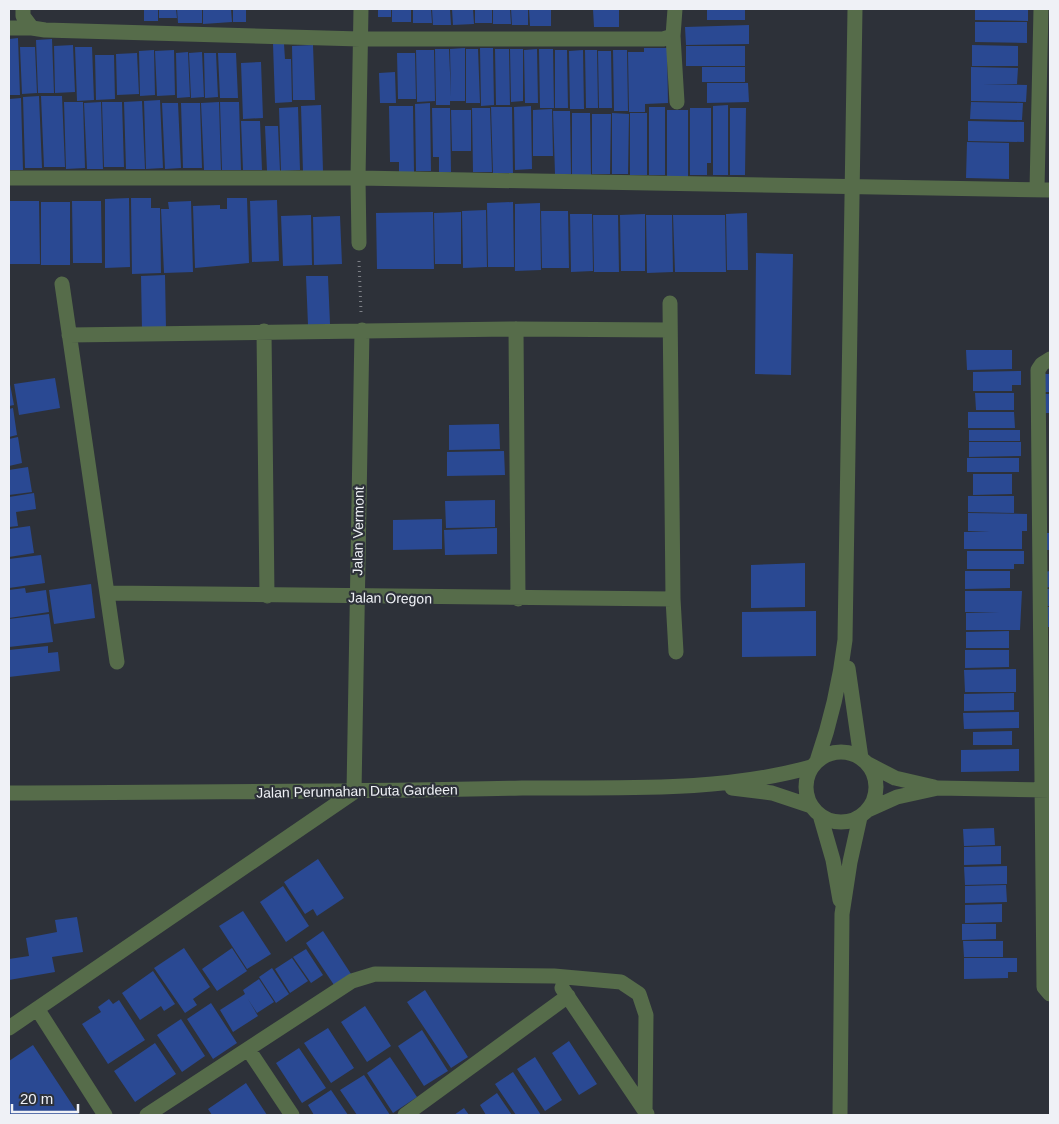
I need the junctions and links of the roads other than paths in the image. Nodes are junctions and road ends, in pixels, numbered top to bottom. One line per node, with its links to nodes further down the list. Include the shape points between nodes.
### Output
1 (23, 9): 7 (street, via 23,16)
2 (361, 9): 10 (street)
3 (675, 9): 8 (street)
4 (855, 9): 14 (street)
5 (1041, 9): 9 (street)
6 (9, 28): 7 (street)
7 (32, 28): 10 (street)
8 (673, 36): 10 (street, via 663,39); 11 (street)
9 (1046, 38): 15 (street)
10 (360, 39): 13 (street)
11 (677, 102)
12 (9, 178): 13 (street)
13 (358, 178): 14 (street); 16 (street)
14 (853, 186): 15 (street); 30 (street)
15 (1044, 190)
16 (359, 243)
17 (62, 284): 23 (street)
18 (670, 303): 21 (street)
19 (516, 329): 20 (street); 21 (street); 28 (street)
20 (362, 330): 22 (street); 27 (street, Jalan Vermont)
21 (670, 330): 29 (street)
22 (264, 331): 23 (street); 26 (street)
23 (70, 335): 25 (street)
24 (1050, 359): 37 (street, via 1038,370)
25 (107, 593): 26 (street, Jalan Oregon); 32 (street)
26 (266, 596): 27 (street, Jalan Oregon)
27 (356, 597): 28 (street, Jalan Oregon); 38 (street, Jalan Vermont)
28 (518, 599): 29 (street, Jalan Oregon)
29 (673, 599): 31 (street)
30 (845, 640): 33 (street, via 853,709); 34 (street, via 831,722)
31 (676, 652)
32 (117, 662)
33 (865, 761): 34 (street, via 850,752 838,751 827,754); 36 (street, via 895,778); 41 (street, via 876,781 876,790)
34 (814, 764): 35 (street, Jalan Perumahan Duta Gardeen, via 775,777); 40 (street, via 806,780 806,793)
35 (706, 785): 38 (street, Jalan Perumahan Duta Gardeen); 40 (street, Jalan Perumahan Duta Gardeen, via 772,793)
36 (938, 788): 37 (street); 41 (street, via 897,797)
37 (1046, 790): 44 (street, via 1044,987)
38 (354, 792): 39 (street, Jalan Perumahan Duta Gardeen); 46 (street)
39 (9, 793)
40 (815, 811): 41 (street, via 827,820 844,822); 42 (street, via 833,860)
41 (864, 813): 42 (street, via 850,862)
42 (842, 914): 54 (street)
43 (554, 976): 45 (street); 48 (street, via 375,974 352,981); 53 (street, via 621,982 639,994 646,1015)
44 (1050, 994)
45 (568, 996): 52 (street); 53 (street)
46 (38, 1010): 47 (street); 49 (street)
47 (9, 1028)
48 (248, 1049): 50 (street); 51 (street)
49 (105, 1115)
50 (147, 1115)
51 (292, 1115)
52 (405, 1115)
53 (647, 1115)
54 (840, 1115)

